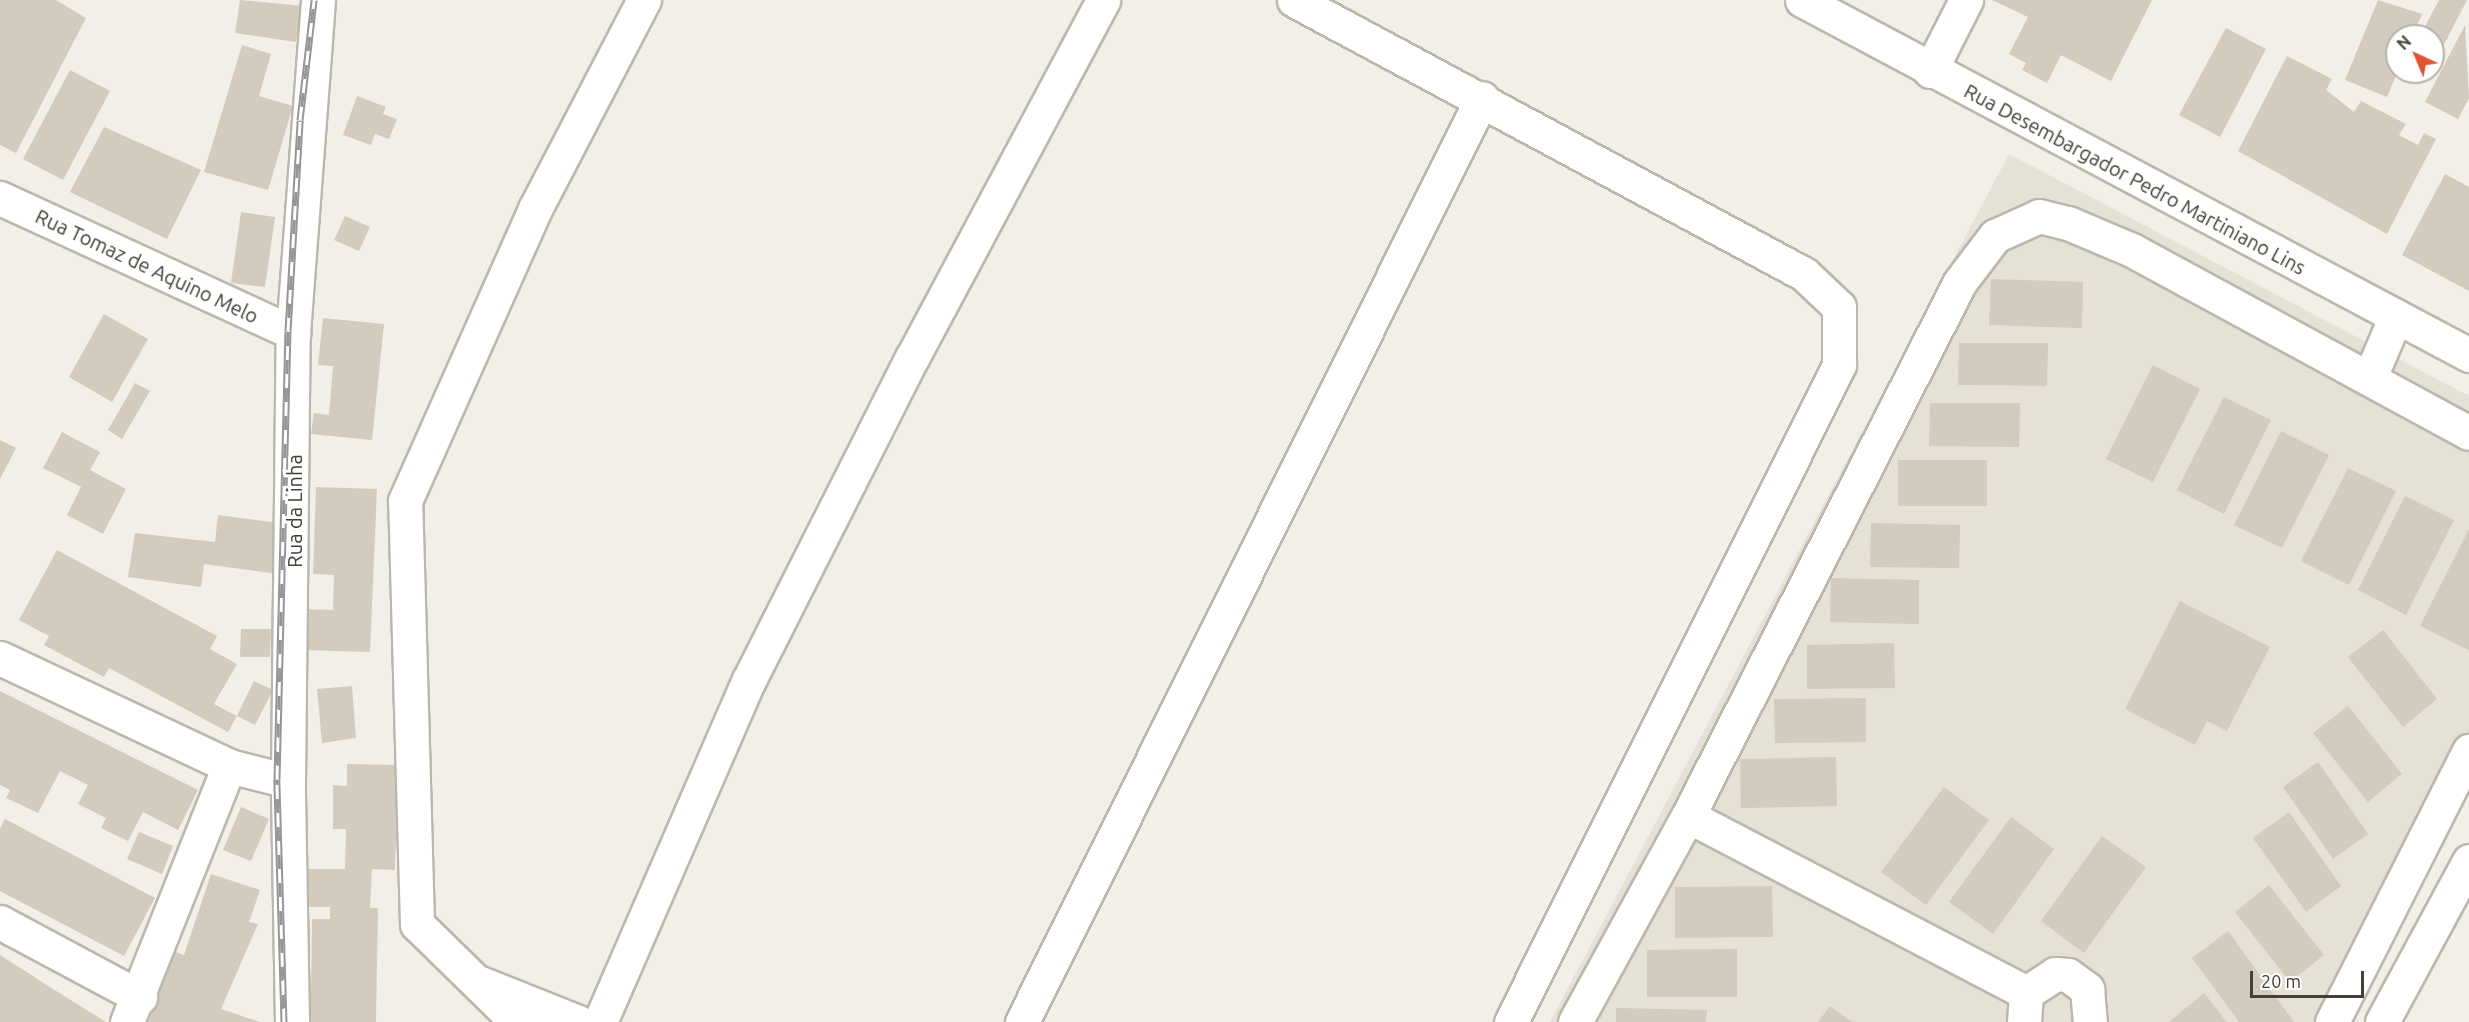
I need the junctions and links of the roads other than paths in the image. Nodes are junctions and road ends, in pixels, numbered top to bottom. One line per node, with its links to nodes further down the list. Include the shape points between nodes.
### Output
1 (318, 0): 11 (street, Rua da Linha)
2 (644, 0): 22 (street, via 536,209 405,501 417,924)
3 (1103, 0): 28 (street, via 912,358 749,680)
4 (1294, 0): 8 (street)
5 (1802, 0): 7 (street, Rua Desembargador Pedro Martiniano Lins)
6 (1966, 0): 7 (street)
7 (1930, 71): 10 (street, Rua Desembargador Pedro Martiniano Lins)
8 (1482, 98): 29 (street); 30 (street, via 1804,274 1839,307 1839,364)
9 (0, 198): 11 (street, Rua Tomaz de Aquino Melo)
10 (2396, 315): 12 (street, Rua Desembargador Pedro Martiniano Lins); 13 (street)
11 (293, 333): 18 (street, Rua da Linha)
12 (2469, 355)
13 (2370, 377): 14 (street); 19 (street, via 2132,250 2068,223 2039,216 1995,236 1960,282)
14 (2469, 433)
15 (0, 658): 17 (street)
16 (2469, 751): 33 (street)
17 (229, 766): 18 (street); 24 (street)
18 (288, 782): 25 (street, Rua da Linha)
19 (1688, 816): 23 (street); 31 (street)
20 (2469, 861): 34 (street)
21 (0, 922): 24 (street)
22 (468, 978): 26 (street); 27 (street)
23 (2025, 1007): 32 (street, via 2043,977 2068,975 2087,989)
24 (134, 1009)
25 (292, 1022)
26 (517, 1022)
27 (578, 1022)
28 (600, 1022)
29 (1022, 1022)
30 (1511, 1022)
31 (1575, 1022)
32 (2090, 1022)
33 (2332, 1022)
34 (2382, 1022)

